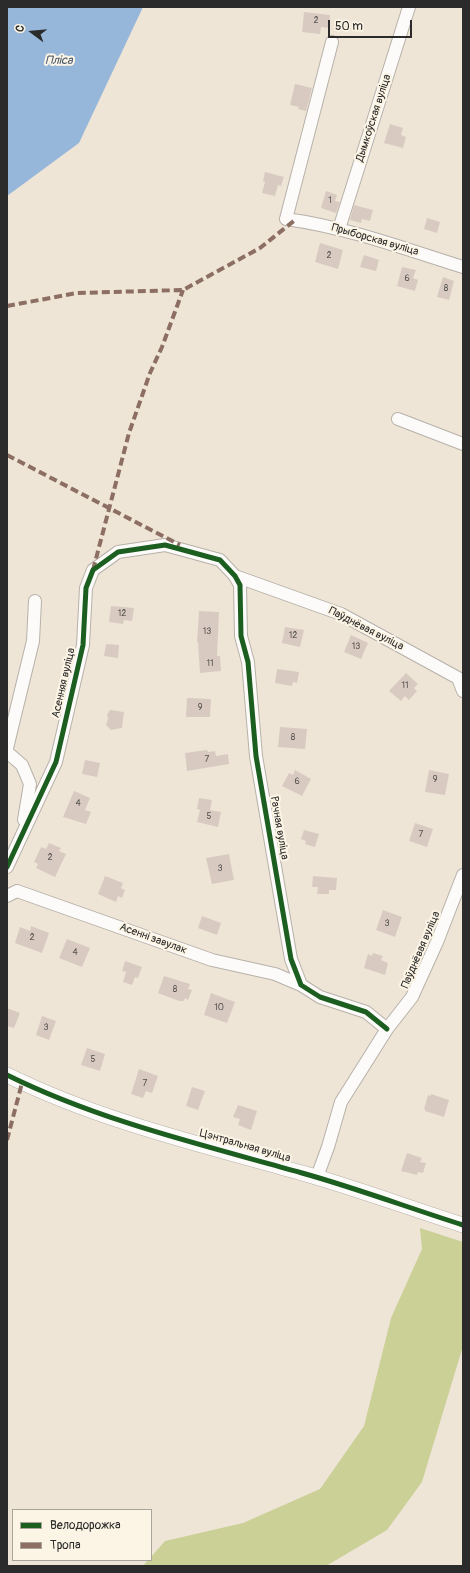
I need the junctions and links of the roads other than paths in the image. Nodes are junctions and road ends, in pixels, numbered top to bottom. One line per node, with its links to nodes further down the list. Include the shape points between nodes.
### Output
1 (409, 7): 3 (street, Дымкоўская вуліца)
2 (332, 42): 3 (street, Прыборская вуліца, via 286,219)
3 (339, 229): 4 (street, Прыборская вуліца)
4 (463, 267)
5 (398, 419): 6 (street)
6 (463, 444)
7 (235, 576): 9 (street, Паўднёвая вуліца, via 341,614 458,678); 12 (street, Асенняя вуліца, via 220,560 164,545 118,552 93,570 86,588 82,645 56,762); 16 (street, Рачная вуліца, via 240,585 241,636 248,662 256,756 291,959)
8 (35, 601): 10 (street, via 33,640)
9 (463, 691)
10 (7, 748)
11 (7, 752): 12 (street, Асенняя вуліца, via 22,765 30,784)
12 (22, 834): 13 (street, Асенняя вуліца)
13 (7, 867)
14 (463, 875): 17 (street, Паўднёвая вуліца, via 412,997)
15 (7, 896): 16 (street, Асенні завулак, via 17,891 212,960 275,974)
16 (301, 985): 17 (street, via 320,997 366,1012)
17 (387, 1029): 19 (street, Паўднёвая вуліца, via 341,1102)
18 (7, 1075): 19 (street, Цэнтральная вуліца, via 80,1106 155,1131)
19 (317, 1177): 20 (street, Цэнтральная вуліца)
20 (463, 1225)

